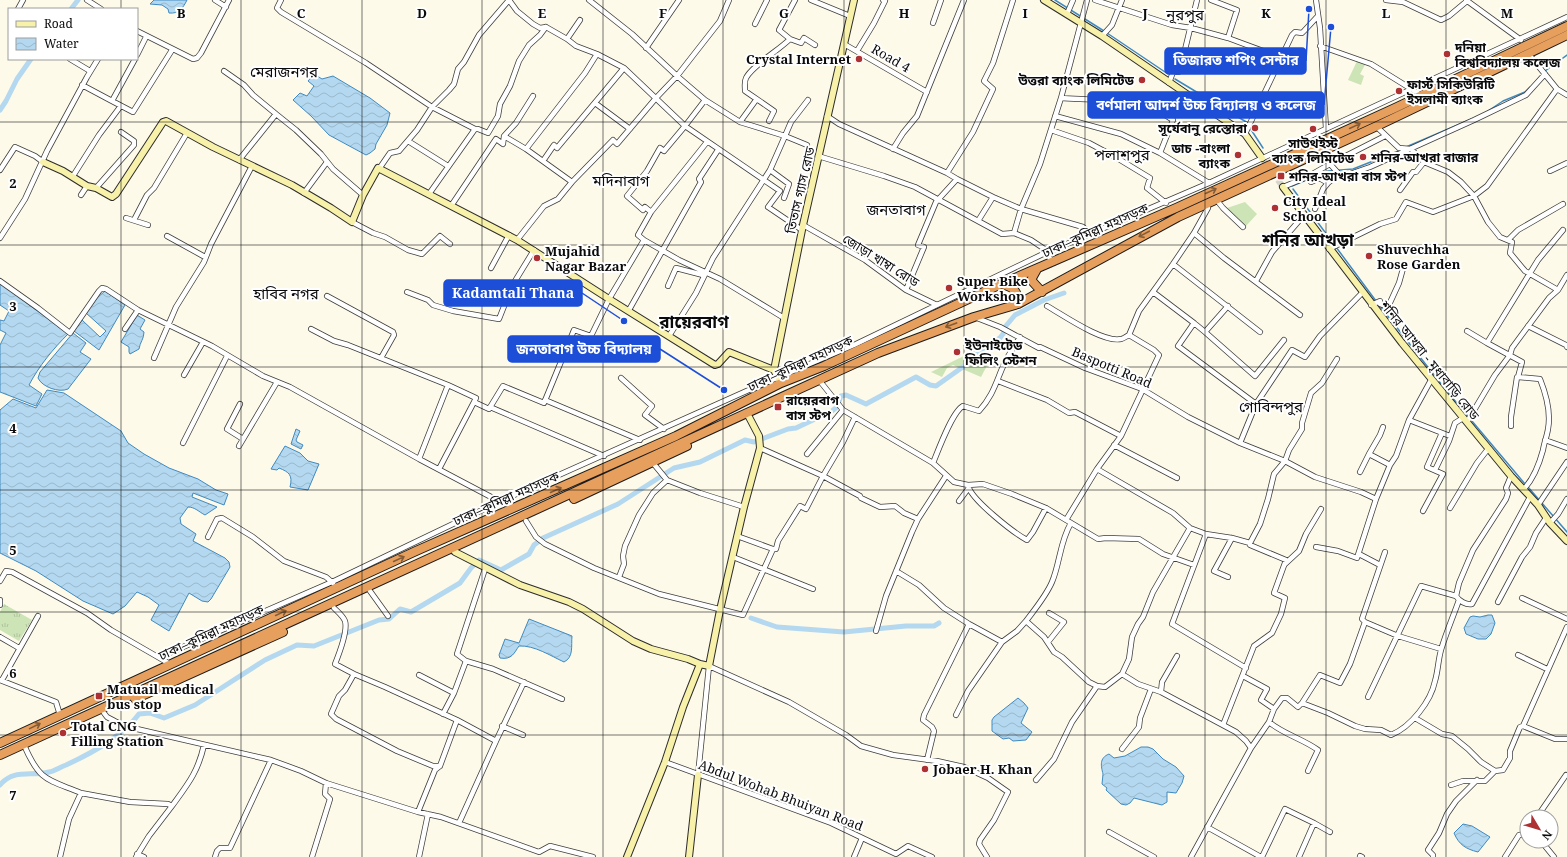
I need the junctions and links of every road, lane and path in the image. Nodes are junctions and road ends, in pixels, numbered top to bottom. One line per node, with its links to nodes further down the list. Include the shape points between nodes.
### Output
1 (87, 0): 28 (street)
2 (214, 0): 27 (street)
3 (228, 0): 27 (street)
4 (281, 0): 86 (street, via 277,8 281,12 366,63)
5 (509, 0): 39 (street, via 533,24 540,28); 86 (street, via 479,34 458,69 454,84)
6 (590, 0): 53 (street)
7 (679, 0): 53 (street)
8 (729, 0): 68 (street, via 720,21)
9 (768, 0): 36 (street)
10 (795, 0): 47 (street, via 779,30)
11 (811, 0): 31 (street)
12 (854, 0): 31 (street, তিতাস গ্যাস রোড)
13 (883, 0): 55 (street)
14 (941, 0): 37 (street)
15 (964, 0): 74 (street)
16 (1013, 0): 129 (street, via 993,63 984,81 993,89 973,132)
17 (1044, 0): 30 (street)
18 (1073, 0): 30 (street)
19 (1087, 0): 35 (street)
20 (1095, 0): 29 (street)
21 (1122, 0): 29 (street)
22 (1196, 0): 40 (street)
23 (1211, 0): 44 (street, via 1237,10)
24 (1316, 0): 32 (street)
25 (1386, 0): 26 (street, via 1403,2 1442,20)
26 (1467, 1): 48 (street)
27 (226, 7): 54 (street, via 197,58 193,59)
28 (99, 8)
29 (1119, 8): 40 (street); 42 (street, via 1112,25)
30 (1067, 14): 35 (street)
31 (850, 16): 49 (street, তিতাস গ্যাস রোড)
32 (1317, 17): 52 (street); 59 (street, via 1302,33 1294,33)
33 (1567, 17): 48 (street)
34 (580, 20): 46 (street)
35 (1080, 22): 42 (street); 79 (street)
36 (755, 24)
37 (933, 24)
38 (1567, 26): 51 (highway, ঢাকা–কুমিল্লা মহাসড়ক)
39 (546, 27): 46 (street); 99 (street, via 529,45 519,61 500,104 498,116)
40 (1190, 28): 44 (street); 69 (street, via 1179,72 1173,72)
41 (138, 33): 43 (street)
42 (1102, 36): 69 (street)
43 (146, 37): 54 (street); 56 (street)
44 (1228, 38): 59 (street)
45 (1565, 38): 58 (highway); 164 (highway, ঢাকা–কুমিল্লা মহাসড়ক)
46 (567, 39): 57 (street, via 576,46)
47 (790, 39): 50 (street, via 801,43 804,38); 81 (street, via 746,78 745,91)
48 (1520, 40): 51 (street); 64 (street)
49 (844, 44): 55 (street, Road 4); 88 (street, তিতাস গ্যাস রোড)
50 (815, 45)
51 (1527, 45): 64 (highway, ঢাকা–কুমিল্লা মহাসড়ক)
52 (1320, 46): 72 (street, via 1357,57); 95 (street)
53 (646, 48): 68 (street)
54 (172, 50): 85 (street, via 133,112)
55 (857, 51): 74 (street, Road 4)
56 (138, 53)
57 (597, 54): 63 (street); 109 (street, via 585,74)
58 (1531, 57): 67 (street); 96 (highway)
59 (1282, 58): 101 (street)
60 (72, 60): 65 (street)
61 (97, 60): 65 (street)
62 (134, 60): 83 (street)
63 (624, 68): 78 (street); 84 (street)
64 (1468, 68): 71 (highway, ঢাকা–কুমিল্লা মহাসড়ক)
65 (90, 71): 70 (street)
66 (224, 71): 87 (street)
67 (1544, 73): 73 (street); 111 (street, via 1526,95)
68 (677, 76): 78 (street); 80 (street)
69 (1169, 83): 101 (street)
70 (82, 85): 83 (street); 118 (street)
71 (1432, 85): 72 (street); 75 (highway, ঢাকা–কুমিল্লা মহাসড়ক)
72 (1413, 89): 75 (street); 95 (street)
73 (1557, 89): 76 (street); 146 (street, via 1493,178)
74 (927, 92): 110 (street, via 917,116)
75 (1421, 95): 183 (highway, ঢাকা–কুমিল্লা মহাসড়ক, one-way to 75)
76 (1567, 95)
77 (533, 96): 102 (street, via 516,123)
78 (656, 98): 92 (street); 94 (street)
79 (1061, 98): 89 (street); 113 (street, via 1119,102 1156,110 1173,120)
80 (704, 100): 91 (street); 92 (street)
81 (756, 100): 90 (street, via 774,111); 91 (street)
82 (808, 100): 103 (street, via 791,122)
83 (112, 101): 85 (street)
84 (595, 103): 94 (street); 117 (street, via 557,148 554,145)
85 (120, 107): 131 (street)
86 (432, 107): 93 (street); 106 (street)
87 (276, 114): 116 (street); 119 (street)
88 (827, 116): 110 (street); 114 (street, তিতাস গ্যাস রোড)
89 (1055, 116): 97 (street); 113 (street, via 1121,134)
90 (769, 120)
91 (740, 122): 103 (street)
92 (685, 126): 107 (street); 157 (street, via 664,151 660,148 647,171 627,196 643,210 645,207)
93 (475, 129): 99 (street); 124 (street)
94 (630, 129): 135 (street, via 617,144 613,140)
95 (1326, 129): 115 (street)
96 (1379, 129): 104 (street); 151 (highway)
97 (1051, 130): 150 (street, via 1089,143 1150,178 1147,188); 155 (street)
98 (121, 132): 140 (street, via 134,141 134,145)
99 (488, 132): 105 (street)
100 (187, 133): 116 (street); 140 (street, via 166,121 163,122 112,198); 160 (street)
101 (1245, 134): 115 (street)
102 (504, 136): 105 (street, via 503,144); 109 (street)
103 (785, 136): 108 (street); 127 (street)
104 (1385, 136): 111 (street, via 1402,149); 122 (street)
105 (496, 139): 153 (street)
106 (408, 141): 124 (street); 125 (street, via 399,151 390,153)
107 (707, 142): 112 (street); 157 (street)
108 (807, 145)
109 (526, 149): 117 (street)
110 (893, 149): 129 (street)
111 (1410, 149): 120 (street); 130 (street, via 1356,172)
112 (718, 150): 134 (street); 180 (street, via 699,179 701,182)
113 (1160, 154): 136 (street)
114 (818, 156): 149 (street, via 915,187); 166 (street, তিতাস গ্যাস রোড)
115 (1262, 158): 136 (street)
116 (239, 160): 123 (street)
117 (543, 161): 135 (street)
118 (42, 162): 126 (street, via 15,147); 131 (street); 173 (street, via 25,199)
119 (328, 162): 142 (street); 145 (street)
120 (1424, 162): 141 (street); 146 (street, via 1448,172)
121 (1567, 163): 128 (street)
122 (1330, 164): 130 (street); 132 (street)
123 (252, 166): 142 (street); 182 (street)
124 (448, 166): 143 (street)
125 (378, 168): 143 (street); 145 (street)
126 (0, 170)
127 (770, 170): 134 (street); 148 (street, via 790,184)
128 (1550, 171)
129 (947, 173): 133 (street)
130 (1339, 174): 137 (street)
131 (73, 176): 138 (street)
132 (1307, 177): 137 (street, via 1310,182 1319,178); 139 (street)
133 (957, 179): 147 (street); 149 (street)
134 (764, 180): 166 (street, জোড়া খাম্বা রোড, via 780,191 768,207); 188 (street)
135 (572, 182): 174 (street, via 558,199 544,206)
136 (1209, 183): 150 (street)
137 (1328, 183): 156 (street)
138 (88, 186): 140 (street); 144 (street)
139 (1283, 187): 158 (street, শনির আখরা - মৃধাবাড়ি রোড)
140 (96, 188)
141 (1400, 190)
142 (304, 193): 162 (street)
143 (429, 194): 153 (street)
144 (81, 195)
145 (363, 195): 162 (street)
146 (1474, 196): 176 (street, via 1488,222 1500,237); 178 (street, via 1433,212 1406,202 1396,218)
147 (993, 197): 155 (street); 161 (street)
148 (784, 198)
149 (939, 199): 161 (street); 195 (street, via 918,245 924,247)
150 (1166, 203): 170 (street)
151 (1219, 203): 154 (highway); 165 (street)
152 (1563, 204): 176 (street, via 1518,230)
153 (451, 206): 172 (street)
154 (1208, 208): 164 (highway); 169 (street)
155 (1021, 209): 168 (street); 170 (street, via 1083,227)
156 (1315, 209)
157 (651, 212): 175 (street, via 638,235)
158 (1304, 215): 178 (street, শনির আখরা - মৃধাবাড়ি রোড); 192 (street, via 1272,252)
159 (126, 218): 160 (street)
160 (134, 220): 163 (street)
161 (978, 221): 168 (street, via 1002,234)
162 (352, 222): 177 (street, via 408,250 422,254 440,236)
163 (148, 225)
164 (1158, 227): 198 (highway, ঢাকা–কুমিল্লা মহাসড়ক, one-way to 198)
165 (1243, 227)
166 (802, 228): 195 (street, জোড়া খাম্বা রোড, via 865,260); 213 (street, তিতাস গ্যাস রোড)
167 (1564, 230): 189 (street, via 1538,260)
168 (1014, 233): 181 (street, via 1031,240 1046,250)
169 (1194, 233): 184 (street); 192 (street)
170 (1092, 235): 181 (street)
171 (167, 236): 182 (street)
172 (509, 236): 174 (street); 186 (street)
173 (0, 238)
174 (517, 240): 179 (street)
175 (644, 240): 180 (street); 202 (street)
176 (1508, 240): 189 (street, via 1512,244 1511,255)
177 (450, 244)
178 (1330, 248): 200 (street, শনির আখরা - মৃধাবাড়ি রোড)
179 (534, 250): 197 (street, via 512,286 499,319 447,309); 202 (street)
180 (662, 250): 188 (street); 210 (street)
181 (1047, 254): 183 (street); 204 (street)
182 (205, 256): 215 (street)
183 (1052, 263): 187 (highway, ঢাকা–কুমিল্লা মহাসড়ক)
184 (1173, 264): 199 (street); 207 (street)
185 (1404, 265): 205 (street, via 1388,307 1380,304 1380,301)
186 (492, 268)
187 (1037, 269): 193 (highway, ঢাকা–কুমিল্লা মহাসড়ক); 198 (highway, via 1032,281)
188 (704, 274): 194 (street, via 676,268); 213 (street, via 720,279); 223 (street, via 696,293)
189 (1530, 274): 196 (street); 227 (street)
190 (1567, 275): 196 (street)
191 (0, 281): 209 (street, via 70,333 102,288)
192 (1256, 281): 211 (street)
193 (1001, 284): 203 (highway, via 1012,287 1016,292); 208 (highway, ঢাকা–কুমিল্লা মহাসড়ক)
194 (668, 286)
195 (906, 290): 204 (street, জোড়া খাম্বা রোড)
196 (1558, 290): 216 (street)
197 (407, 292)
198 (1042, 292): 203 (highway, ঢাকা–কুমিল্লা মহাসড়ক)
199 (1154, 292): 214 (street); 222 (street, via 1138,311)
200 (1362, 293): 205 (street, শনির আখরা - মৃধাবাড়ি রোড); 248 (street, via 1320,336 1305,357 1292,350)
201 (326, 296): 232 (street, via 393,332 394,335)
202 (609, 299): 210 (street); 245 (street, via 591,336 574,330)
203 (1018, 304): 212 (highway, ঢাকা–কুমিল্লা মহাসড়ক)
204 (936, 305): 208 (street, জোড়া খাম্বা রোড); 238 (street)
205 (1373, 305): 240 (street, শনির আখরা - মৃধাবাড়ি রোড)
206 (1047, 306): 222 (street, via 1088,330 1108,338 1120,339)
207 (1228, 306): 220 (street); 221 (street)
208 (948, 309): 238 (highway, ঢাকা–কুমিল্লা মহাসড়ক, via 824,366)
209 (138, 310): 215 (street); 217 (street)
210 (629, 310): 223 (street)
211 (1300, 314)
212 (974, 317): 224 (street, Baspotti Road); 239 (highway, ঢাকা–কুমিল্লা মহাসড়ক, one-way to 239, via 878,353)
213 (784, 318): 234 (street, তিতাস গ্যাস রোড)
214 (1194, 323): 220 (street); 248 (street, via 1178,346)
215 (168, 325): 226 (street); 231 (street)
216 (1528, 326): 228 (street); 229 (street)
217 (125, 329)
218 (311, 329): 232 (street, via 334,341)
219 (1467, 331): 227 (street)
220 (1205, 332): 225 (street, via 1254,376)
221 (1260, 332)
222 (1129, 335): 244 (street, via 1159,354)
223 (669, 336): 234 (street, via 715,365 729,352)
224 (1020, 337): 242 (street, via 1003,366); 244 (street, Baspotti Road, via 1085,368)
225 (1284, 340)
226 (203, 342): 230 (street); 235 (street)
227 (1487, 342): 229 (street)
228 (1567, 345)
229 (1510, 355): 236 (street, via 1522,362); 254 (street, via 1495,375 1474,412)
230 (227, 356): 241 (street); 264 (street)
231 (154, 358)
232 (382, 358): 243 (street)
233 (1337, 359): 275 (street, via 1322,383 1311,393 1302,429)
234 (774, 370): 238 (street)
235 (184, 375)
236 (1518, 377): 255 (street); 263 (street, via 1540,379 1548,417)
237 (621, 378): 257 (street, via 652,406 645,415)
238 (780, 380): 257 (street); 297 (highway, ঢাকা–কুমিল্লা মহাসড়ক, one-way to 238, via 676,436)
239 (819, 380): 250 (street); 251 (highway); 394 (highway, ঢাকা–কুমিল্লা মহাসড়ক)
240 (1432, 380): 253 (street); 254 (street, শনির আখরা - মৃধাবাড়ি রোড)
241 (277, 382): 261 (street); 274 (street)
242 (998, 382): 259 (street, via 1047,400 1069,413 1075,412); 277 (street, via 979,412 963,406 960,408 950,423)
243 (448, 385): 246 (street, via 476,398); 274 (street)
244 (1142, 389): 259 (street); 265 (street, Baspotti Road, via 1188,417)
245 (546, 400): 249 (street, via 544,403 502,386); 262 (street)
246 (474, 402): 249 (street, via 489,409); 280 (street)
247 (240, 404): 261 (street, via 226,429)
248 (1256, 404): 265 (street)
249 (490, 407): 273 (street)
250 (843, 410): 252 (street); 271 (street)
251 (749, 417): 268 (street, via 759,436); 278 (highway)
252 (855, 417): 277 (street); 284 (street)
253 (1409, 420): 258 (street); 279 (street)
254 (1465, 420): 260 (street, via 1455,423); 270 (street, শনির আখরা - মৃধাবাড়ি রোড)
255 (1511, 426)
256 (1383, 427): 272 (street)
257 (664, 429): 262 (street)
258 (1442, 433): 260 (street); 282 (street, via 1428,467)
259 (1121, 436): 266 (street)
260 (1450, 436): 282 (street)
261 (243, 439): 267 (street)
262 (640, 440): 273 (street)
263 (1545, 440): 269 (street); 290 (street, via 1538,466 1531,482)
264 (183, 442)
265 (1240, 443): 275 (street, Baspotti Road)
266 (1114, 445): 281 (street); 287 (street)
267 (239, 446)
268 (760, 448): 284 (street); 298 (street)
269 (1567, 448)
270 (1488, 449): 286 (street, শনির আখরা - মৃধাবাড়ি রোড); 300 (street, via 1477,462)
271 (807, 454)
272 (1369, 454): 279 (street); 283 (street)
273 (604, 456): 294 (street)
274 (419, 459): 280 (street)
275 (1285, 461): 292 (street, Baspotti Road, via 1315,477); 314 (street, via 1274,474 1260,524)
276 (1567, 462): 296 (street)
277 (933, 464): 285 (street)
278 (655, 465): 288 (street); 305 (highway)
279 (1390, 466): 292 (street)
280 (439, 469): 294 (street, via 493,498)
281 (1097, 469): 304 (street); 308 (street, via 1172,513)
282 (1435, 470): 302 (street, via 1443,474)
283 (1360, 472)
284 (823, 476): 303 (street, via 880,507 895,506); 316 (street, via 806,509 800,506 778,540 776,549)
285 (946, 476): 289 (street); 303 (street)
286 (1511, 476): 290 (street, শনির আখরা - মৃধাবাড়ি রোড); 334 (street, via 1506,488 1506,499 1473,550)
287 (1177, 478)
288 (667, 480): 298 (street, via 700,494); 328 (street, via 654,492 639,515 626,546 624,564)
289 (968, 487): 295 (street); 299 (street, via 983,484); 299 (street, via 975,498 1001,522 1027,540)
290 (1524, 489): 291 (street, শনির আখরা - মৃধাবাড়ি রোড)
291 (1530, 497): 296 (street, শনির আখরা - মৃধাবাড়ি রোড); 337 (street, via 1472,604)
292 (1376, 499): 319 (street)
293 (1567, 499): 306 (street, via 1558,514)
294 (503, 500): 297 (street); 331 (street)
295 (959, 501)
296 (1538, 504): 306 (street, শনির আখরা - মৃধাবাড়ি রোড)
297 (514, 507): 331 (highway, ঢাকা–কুমিল্লা মহাসড়ক, one-way to 297)
298 (744, 507): 310 (street)
299 (1046, 508): 304 (street)
300 (1450, 508)
301 (1321, 509): 324 (street, via 1299,551)
302 (1423, 511)
303 (918, 519): 327 (street)
304 (1066, 520): 307 (street)
305 (526, 521): 317 (highway); 328 (street, via 536,537 545,544)
306 (1550, 521): 313 (street, শনির আখরা - মৃধাবাড়ি রোড); 338 (street, via 1536,533)
307 (1071, 523): 321 (street, via 1098,539 1139,540); 346 (street, via 1065,533 1046,595)
308 (1190, 528): 309 (street); 321 (street)
309 (1206, 534): 312 (street); 322 (street)
310 (737, 536): 316 (street); 320 (street)
311 (208, 537): 331 (street, via 217,519 222,518 253,537 284,561 326,577)
312 (1232, 538): 314 (street); 329 (street, via 1214,571)
313 (1567, 541)
314 (1250, 543): 324 (street, via 1286,560)
315 (1316, 547): 319 (street, via 1357,558)
316 (773, 549): 326 (street)
317 (455, 552): 325 (street); 333 (highway)
318 (1385, 552): 323 (street)
319 (1359, 554): 323 (street)
320 (733, 557): 326 (street); 341 (street)
321 (1172, 557): 322 (street); 367 (street, via 1132,637 1129,659)
322 (1194, 565): 364 (street, via 1172,624)
323 (1380, 565): 347 (street, via 1365,606 1362,619)
324 (1284, 566): 364 (street, via 1274,592 1285,598 1281,614 1272,634 1254,646)
325 (485, 568): 360 (street, via 457,654); 362 (street, via 520,585 583,609 633,641)
326 (764, 569): 332 (street); 341 (street, via 743,615)
327 (896, 571): 348 (street, via 919,585 944,608); 350 (street)
328 (619, 577): 341 (street, via 659,594)
329 (1228, 577)
330 (0, 581): 359 (street, via 6,571 12,572)
331 (334, 585): 359 (street); 361 (highway, ঢাকা–কুমিল্লা মহাসড়ক, one-way to 331)
332 (813, 589)
333 (370, 591): 340 (highway); 344 (street)
334 (1456, 596): 337 (street); 351 (street, via 1422,586)
335 (1522, 598): 345 (street)
336 (0, 600): 339 (street)
337 (1459, 600): 356 (street)
338 (1498, 602)
339 (0, 605)
340 (334, 608): 366 (street, via 344,619 346,629 335,664); 380 (highway, via 235,655)
341 (720, 610): 363 (street)
342 (1049, 613): 354 (street, via 1064,622)
343 (38, 616): 355 (street)
344 (388, 616)
345 (1567, 619)
346 (1026, 621): 353 (street); 354 (street)
347 (1365, 622): 351 (street); 378 (street, via 1350,664 1340,683 1320,676)
348 (969, 624): 353 (street); 400 (street, via 924,715 923,720 934,731)
349 (1567, 627): 365 (street)
350 (877, 629)
351 (1398, 636): 356 (street); 376 (street)
352 (0, 637): 355 (street)
353 (1002, 642): 383 (street, via 968,691)
354 (1048, 642): 372 (street, via 1054,652)
355 (19, 648): 370 (street)
356 (1442, 649): 384 (street, via 1430,697)
357 (1518, 655): 365 (street)
358 (1177, 656): 374 (street, via 1162,682)
359 (160, 657): 361 (street)
360 (466, 661): 371 (street, via 494,669); 375 (street)
361 (170, 664): 381 (highway, ঢাকা–কুমিল্লা মহাসড়ক)
362 (700, 664): 363 (street); 401 (street)
363 (709, 666): 400 (street, via 789,702 860,746 893,755); 405 (street)
364 (1246, 668): 369 (street)
365 (1548, 669): 389 (street)
366 (354, 674): 382 (street); 402 (street, via 339,696 331,714 333,717 397,751 433,766)
367 (1122, 674): 372 (street, via 1105,687); 373 (street)
368 (419, 675): 375 (street)
369 (1243, 676): 379 (street, via 1267,689 1262,700); 387 (street)
370 (1, 680): 381 (street, via 56,702)
371 (524, 682): 377 (street); 388 (street)
372 (1097, 686): 407 (street, via 1072,722 1054,759)
373 (1151, 689): 374 (street); 397 (street, via 1139,727)
374 (1161, 692): 387 (street)
375 (454, 693): 382 (street)
376 (1368, 697)
377 (562, 699)
378 (1302, 703): 379 (street, via 1298,707 1287,698 1282,698); 384 (street, via 1355,726 1381,730 1391,735)
379 (1274, 709): 386 (street)
380 (104, 712): 394 (highway); 395 (street, via 107,717 124,726)
381 (60, 714): 393 (highway, ঢাকা–কুমিল্লা মহাসড়ক, one-way to 381)
382 (443, 714): 385 (street)
383 (956, 715)
384 (1415, 718): 404 (street, via 1442,734 1452,736)
385 (457, 720): 392 (street); 402 (street)
386 (1269, 722): 396 (street); 403 (street, via 1318,750)
387 (1222, 725): 396 (street, via 1246,741)
388 (502, 726): 390 (street); 392 (street)
389 (1523, 726): 391 (street, via 1555,739); 404 (street, via 1520,727 1510,751 1510,758 1503,770)
390 (523, 735)
391 (1567, 739)
392 (496, 741): 416 (street)
393 (0, 743)
394 (24, 745): 398 (highway, ঢাকা–কুমিল্লা মহাসড়ক); 411 (street, via 42,776 57,785)
395 (204, 745): 399 (street); 412 (street, via 196,772)
396 (1251, 748): 418 (street)
397 (1122, 749)
398 (0, 755)
399 (271, 760): 409 (street); 427 (street, via 230,848 220,848)
400 (927, 760): 435 (street, via 964,767 988,778 1008,792 994,820 980,840 979,844)
401 (665, 762): 405 (street, Abdul Wohab Bhuiyan Road); 431 (street)
402 (440, 766): 414 (street, via 435,770)
403 (1308, 771)
404 (1495, 771): 408 (street, via 1485,781)
405 (698, 775): 422 (street, Abdul Wohab Bhuiyan Road, via 831,823); 432 (street)
406 (1566, 775): 413 (street)
407 (1036, 780)
408 (1477, 780): 410 (street); 440 (street, via 1447,814 1440,833 1428,850)
409 (326, 783): 414 (street); 428 (street, via 325,794 330,799)
410 (1451, 785)
411 (81, 793): 412 (street); 425 (street, via 69,819)
412 (172, 806): 424 (street)
413 (1543, 809)
414 (418, 812): 415 (street)
415 (428, 814): 416 (street); 429 (street)
416 (459, 823): 430 (street, via 539,852 550,846)
417 (1314, 823): 420 (street); 438 (street, via 1284,809); 439 (street)
418 (1207, 827): 437 (street); 438 (street)
419 (1109, 832): 436 (street)
420 (1330, 832)
421 (1519, 835): 441 (street)
422 (862, 838): 433 (street); 434 (street, Abdul Wohab Bhuiyan Road, via 896,854 908,846)
423 (1548, 849): 442 (street)
424 (137, 856): 426 (street)
425 (60, 857)
426 (144, 857)
427 (215, 857)
428 (312, 857)
429 (419, 857)
430 (593, 857)
431 (627, 857)
432 (689, 857)
433 (854, 857)
434 (932, 857)
435 (987, 857)
436 (1154, 857)
437 (1191, 857)
438 (1262, 857)
439 (1299, 857)
440 (1434, 857)
441 (1505, 857)
442 (1554, 857)

